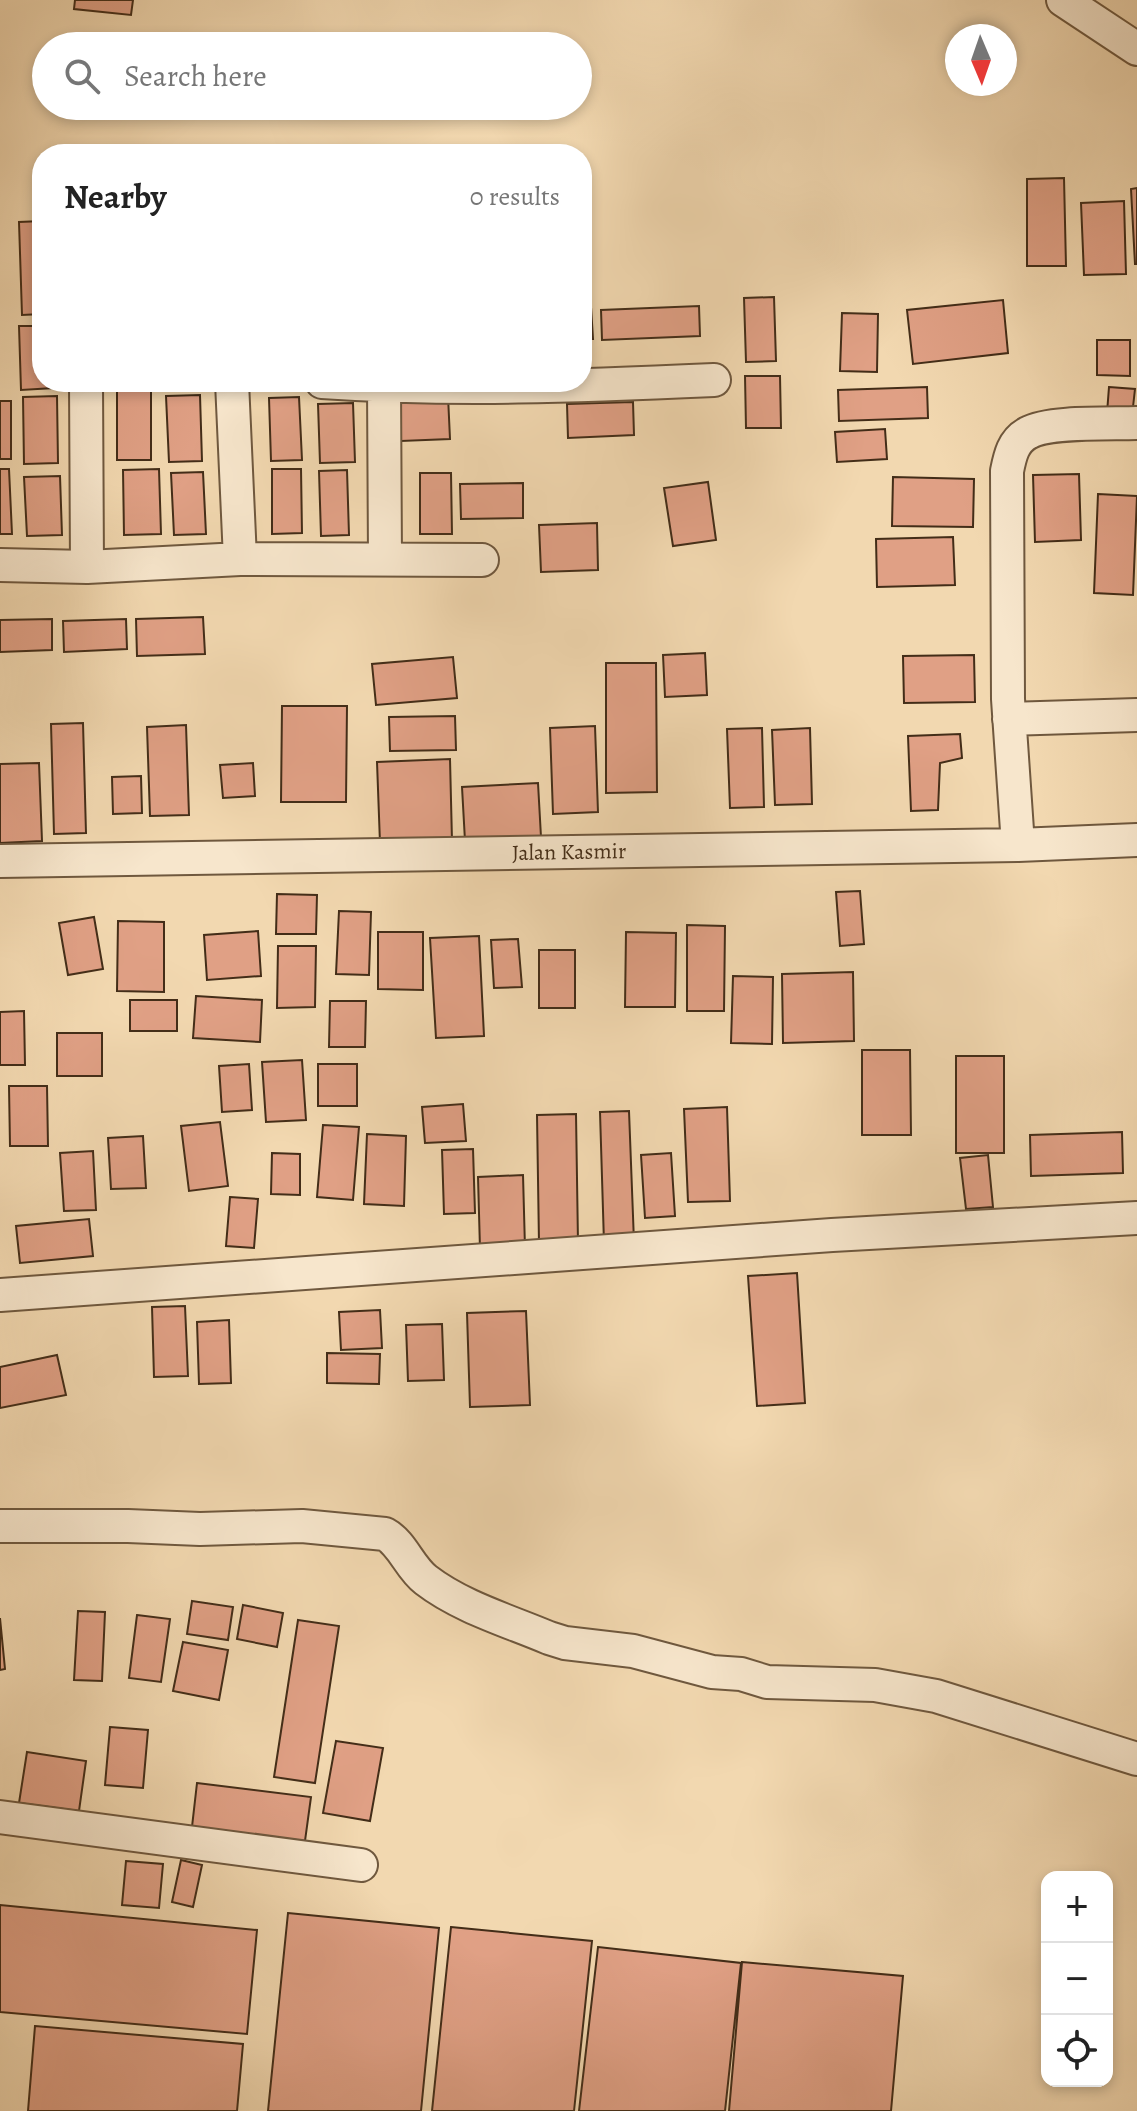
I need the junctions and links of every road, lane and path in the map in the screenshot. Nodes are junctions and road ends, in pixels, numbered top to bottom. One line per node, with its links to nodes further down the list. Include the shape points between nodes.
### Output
1 (1063, 0): 2 (street)
2 (1137, 49)
3 (714, 380): 4 (street)
4 (592, 386)
5 (86, 392): 13 (street)
6 (232, 392): 9 (street)
7 (384, 392): 10 (street)
8 (1137, 423): 15 (street, via 1044,427 1026,433 1010,454)
9 (240, 559): 10 (street); 13 (street)
10 (385, 559): 11 (street)
11 (482, 560)
12 (0, 565): 13 (street)
13 (87, 567)
14 (1137, 715): 15 (street)
15 (1009, 719): 17 (street)
16 (1137, 840): 17 (street, Jalan Kasmir)
17 (1018, 845): 18 (street, Jalan Kasmir)
18 (0, 861)
19 (1137, 1218): 20 (street)
20 (0, 1295)
21 (0, 1526): 22 (street, via 302,1526 385,1534 423,1578 445,1592 565,1643 633,1651 767,1682 875,1685 936,1696)
22 (1137, 1759)
23 (0, 1817): 24 (street)
24 (361, 1865)

